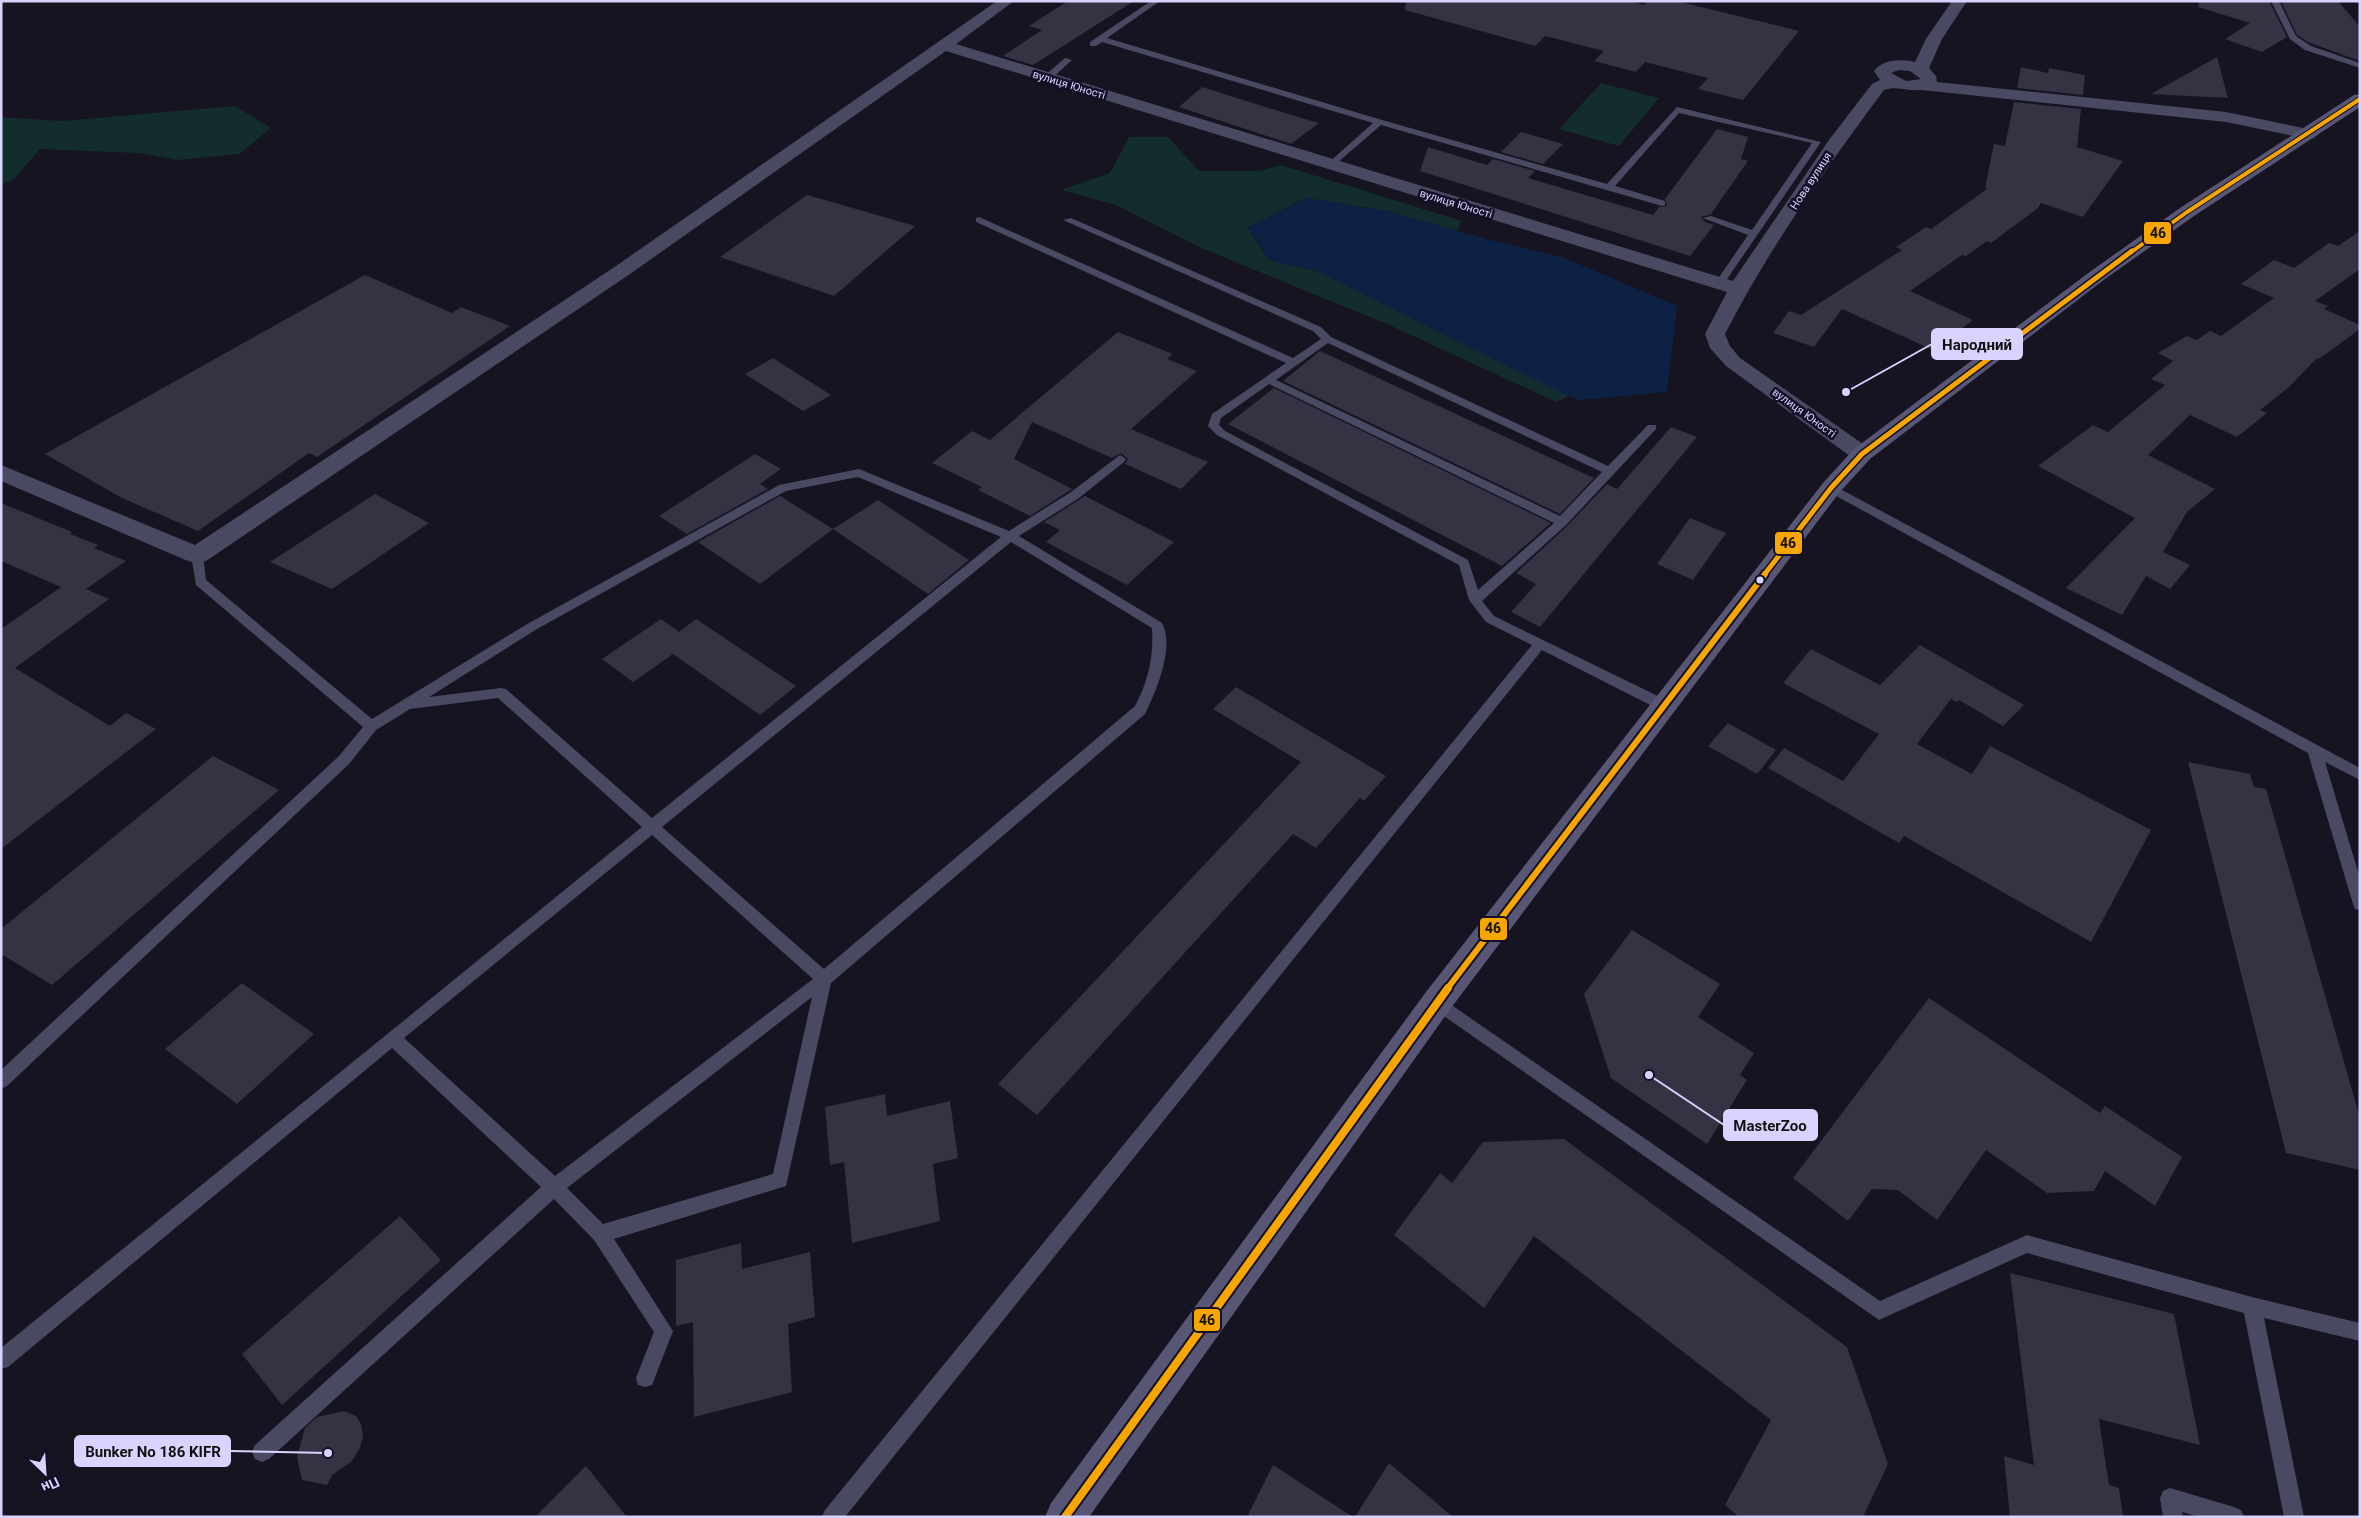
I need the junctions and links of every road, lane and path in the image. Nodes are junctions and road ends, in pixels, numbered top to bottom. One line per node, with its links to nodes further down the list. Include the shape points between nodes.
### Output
1 (1007, 1): 7 (street)
2 (1156, 1): 5 (lane)
3 (1960, 1): 10 (street, via 1934,40)
4 (2275, 1): 9 (lane, via 2293,37 2308,48)
5 (1101, 38): 6 (lane); 13 (lane)
6 (1093, 44)
7 (944, 45): 11 (street, вулиця Юності); 35 (street, via 623,270)
8 (1068, 60): 11 (lane)
9 (2360, 66)
10 (1921, 77): 14 (street, via 2226,117); 23 (street, Нова вулиця, via 1904,65 1882,70 1891,81 1878,87 1839,138)
11 (1047, 78): 15 (street, вулиця Юності)
12 (2360, 99): 14 (street)
13 (1379, 122): 15 (lane); 16 (lane)
14 (2308, 134): 28 (street, via 2098,274)
15 (1330, 166): 22 (street, вулиця Юності)
16 (1609, 187): 17 (lane); 21 (lane, via 1677,110 1817,142)
17 (1662, 203)
18 (1708, 218): 21 (lane)
19 (979, 220): 25 (lane)
20 (1068, 220): 24 (lane, via 1318,329)
21 (1754, 234): 22 (lane)
22 (1720, 283): 23 (street, вулиця Юності)
23 (1738, 289): 28 (street, вулиця Юності, via 1716,334 1720,348 1733,362)
24 (1327, 339): 25 (lane); 30 (lane)
25 (1295, 362): 26 (lane)
26 (1270, 381): 33 (lane); 36 (lane, via 1216,416 1213,426 1464,563)
27 (1652, 427): 30 (lane)
28 (1862, 454): 32 (street)
29 (1120, 459): 34 (lane, via 1075,495)
30 (1609, 471): 33 (lane)
31 (1, 472): 35 (street)
32 (1831, 488): 39 (street); 41 (lane)
33 (1562, 522): 36 (lane)
34 (1010, 536): 38 (lane, via 859,473 783,488 532,626); 43 (lane); 45 (lane, via 1158,626 1161,648 1150,691 1140,710)
35 (197, 555): 40 (lane, via 200,582)
36 (1475, 600): 37 (lane, via 1490,619)
37 (1540, 644): 39 (lane); 56 (lane)
38 (405, 705): 40 (lane); 43 (lane, via 501,693)
39 (1663, 705): 46 (street)
40 (371, 726): 48 (lane, via 344,760)
41 (2314, 750): 42 (lane); 44 (lane)
42 (2360, 775)
43 (653, 827): 45 (lane); 47 (lane)
44 (2360, 904)
45 (824, 979): 49 (lane); 50 (lane, via 780,1180)
46 (1437, 1002): 51 (lane, via 1879,1311 2027,1244); 57 (street)
47 (392, 1038): 49 (lane); 53 (lane)
48 (1, 1081)
49 (554, 1186): 50 (lane); 55 (lane)
50 (600, 1234): 54 (lane, via 664,1331)
51 (2252, 1306): 52 (lane); 60 (lane)
52 (2360, 1332)
53 (1, 1360)
54 (645, 1378)
55 (262, 1452)
56 (832, 1517)
57 (1065, 1517)
58 (2173, 1517): 59 (lane, via 2170,1498)
59 (2234, 1517)
60 (2294, 1517)

